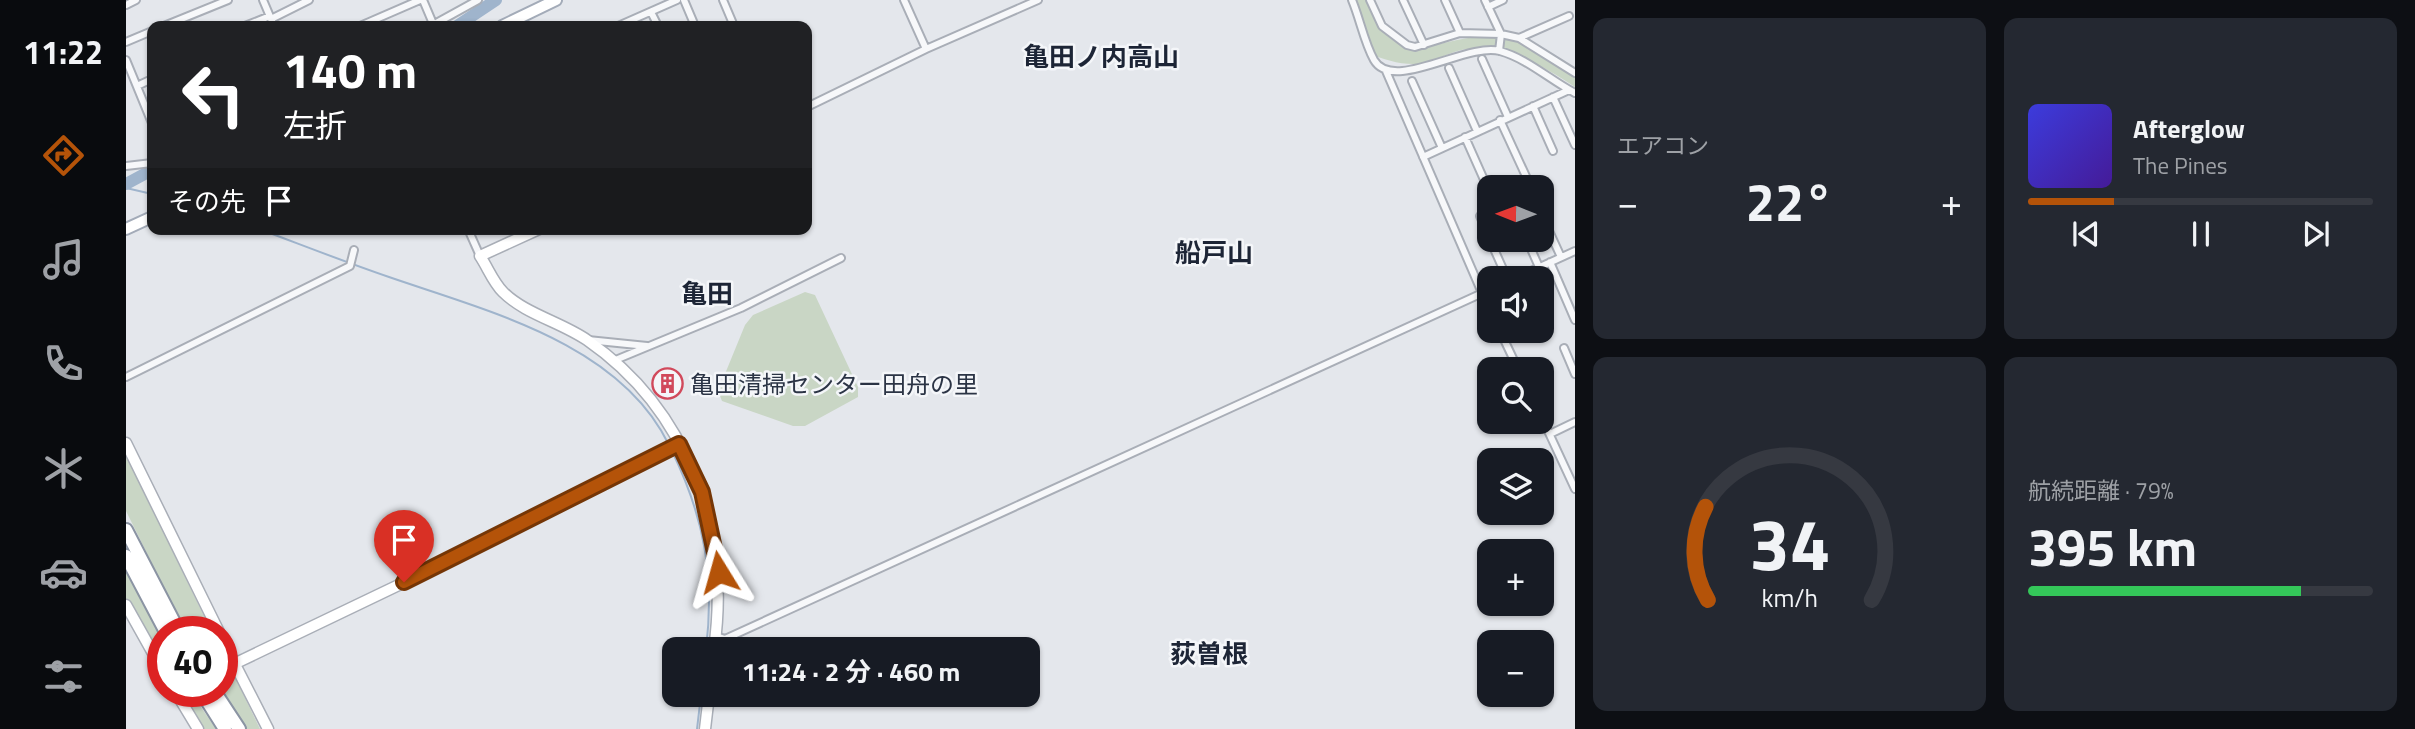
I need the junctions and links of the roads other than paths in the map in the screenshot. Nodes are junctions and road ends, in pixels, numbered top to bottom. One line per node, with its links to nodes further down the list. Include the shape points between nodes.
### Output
1 (136, 0): 20 (street)
2 (228, 0): 24 (street)
3 (263, 0): 23 (street)
4 (309, 0): 23 (street)
5 (422, 0): 27 (street); 28 (street)
6 (478, 0): 29 (street)
7 (556, 0): 30 (main road)
8 (677, 0): 21 (street)
9 (684, 0): 33 (street)
10 (723, 0): 34 (street)
11 (904, 0): 41 (street)
12 (1038, 0): 18 (street)
13 (1352, 0): 46 (street, via 1374,60)
14 (1370, 0): 40 (street, via 1382,26 1394,37 1407,46)
15 (1403, 0): 40 (street)
16 (1445, 0): 36 (street)
17 (1503, 0): 19 (street)
18 (1024, 3): 41 (street)
19 (1486, 3): 37 (street)
20 (126, 5)
21 (651, 12): 31 (street); 32 (street)
22 (1569, 16): 38 (street)
23 (271, 17): 25 (street); 26 (street)
24 (176, 21)
25 (259, 21)
26 (272, 21)
27 (372, 21)
28 (431, 21)
29 (442, 21)
30 (512, 21)
31 (630, 21)
32 (656, 21)
33 (693, 21)
34 (732, 21)
35 (147, 33): 39 (street)
36 (1460, 33): 37 (street); 40 (street)
37 (1501, 34): 38 (street); 42 (street)
38 (1519, 38): 47 (street)
39 (126, 42)
40 (1424, 45)
41 (926, 49): 54 (street)
42 (1499, 51): 46 (street, via 1472,50 1405,72); 51 (street)
43 (1482, 59): 56 (street)
44 (126, 60): 50 (street)
45 (1449, 68): 57 (street)
46 (1386, 71): 62 (street)
47 (1575, 73)
48 (147, 81): 50 (street)
49 (1412, 81): 60 (street)
50 (137, 86): 53 (street)
51 (1572, 92): 52 (street)
52 (1553, 97): 55 (street); 59 (street)
53 (147, 101)
54 (812, 105)
55 (1532, 106): 56 (street); 61 (street)
56 (1504, 118): 57 (street); 66 (street)
57 (1477, 131): 58 (street)
58 (1465, 137): 60 (street); 65 (street)
59 (1575, 145)
60 (1442, 148): 62 (street)
61 (1553, 151)
62 (1423, 157): 79 (street)
63 (147, 164): 64 (street)
64 (126, 166)
65 (1482, 175)
66 (1527, 175)
67 (147, 219): 68 (main road)
68 (126, 229)
69 (471, 235): 74 (street)
70 (526, 235): 74 (street)
71 (1554, 241): 75 (street)
72 (354, 250): 87 (street, via 350,266)
73 (1575, 251): 75 (street)
74 (480, 256): 82 (street, via 505,294)
75 (1561, 257): 77 (street)
76 (841, 258): 83 (street)
77 (1549, 262): 78 (street); 81 (street)
78 (1541, 266)
79 (1477, 282)
80 (1477, 296): 100 (street, via 724,639)
81 (1575, 320)
82 (586, 339): 83 (street); 85 (street)
83 (648, 346): 85 (street)
84 (1564, 348): 86 (street)
85 (613, 361): 92 (street, via 647,396)
86 (1575, 374)
87 (126, 377)
88 (1575, 422): 89 (street)
89 (1554, 432)
90 (1550, 434): 93 (street)
91 (126, 443): 99 (street)
92 (678, 445): 100 (street, via 702,492 714,538 720,589); 102 (street)
93 (1575, 489)
94 (126, 530): 98 (highway)
95 (126, 556): 97 (highway)
96 (126, 605): 101 (street)
97 (158, 616)
98 (170, 616)
99 (211, 616)
100 (716, 636)
101 (147, 642)
102 (238, 662)
103 (238, 672): 111 (street)
104 (185, 707): 108 (street)
105 (211, 707): 109 (highway)
106 (225, 707): 110 (highway)
107 (708, 707): 112 (street)
108 (198, 729)
109 (225, 729)
110 (239, 729)
111 (268, 729)
112 (705, 729)

